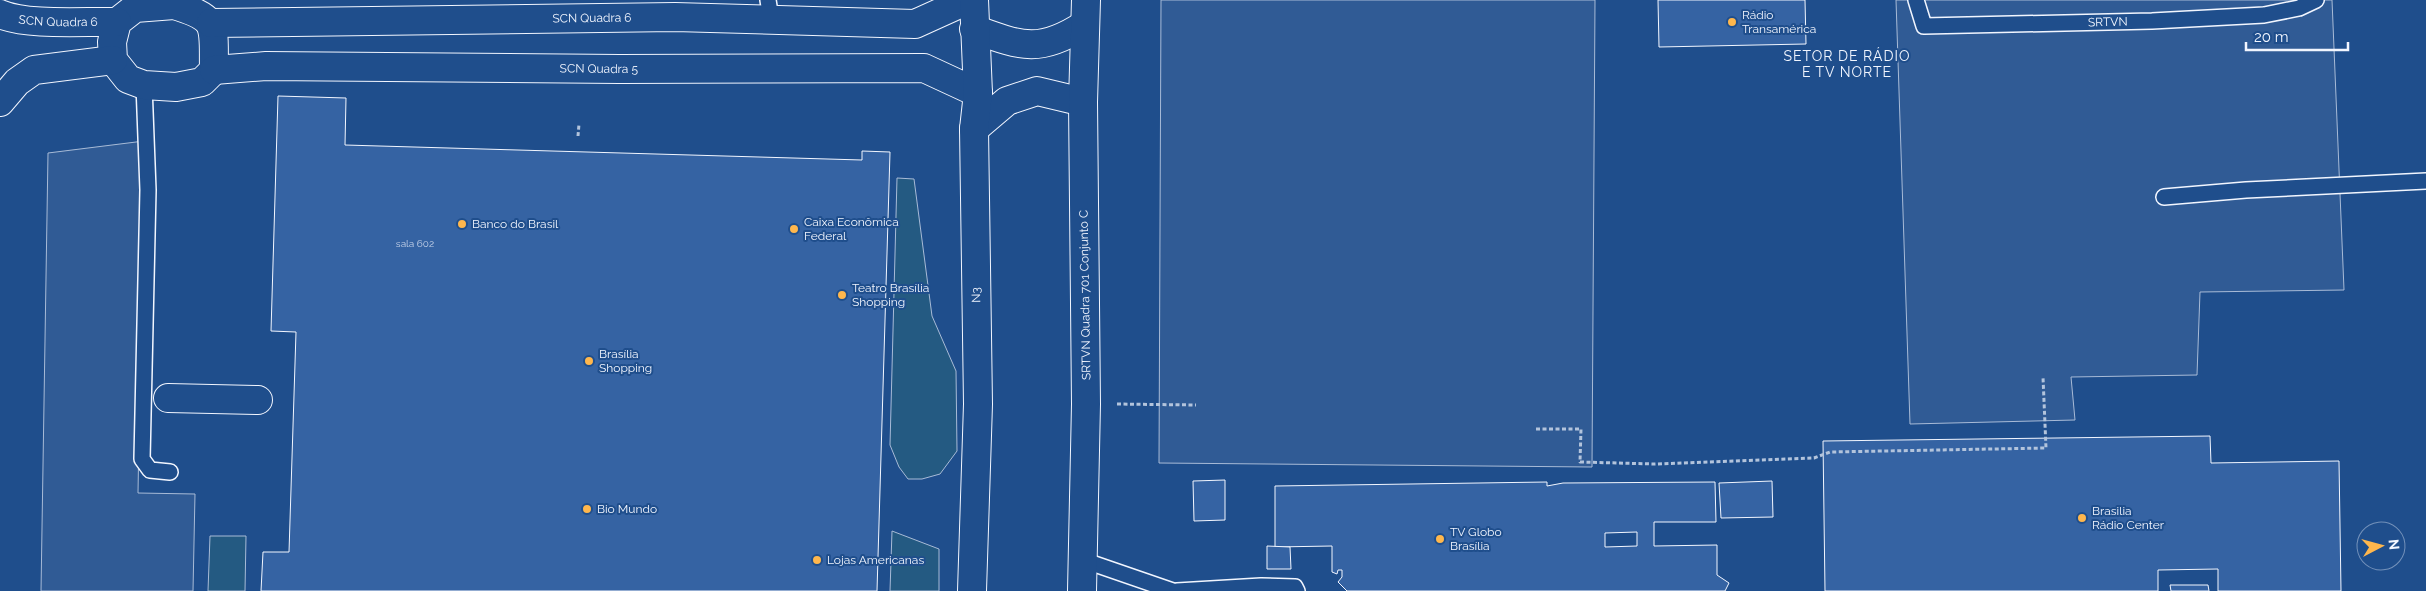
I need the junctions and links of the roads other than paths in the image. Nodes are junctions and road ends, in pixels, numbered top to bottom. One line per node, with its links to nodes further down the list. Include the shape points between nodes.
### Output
1 (968, 0): 5 (street, SCN Quadra 6, via 915,24)
2 (974, 0): 10 (street, N3)
3 (1916, 0): 4 (lane, SRTVN, via 1924,26 2125,22 2264,15 2299,8)
4 (2316, 0)
5 (770, 9): 9 (street, SCN Quadra 6, via 675,17)
6 (1085, 12): 10 (street, via 1064,38 1034,46); 16 (street, SRTVN Quadra 701 Conjunto C)
7 (0, 14): 8 (street, SCN Quadra 6, via 33,20)
8 (117, 22): 9 (street, via 135,8 174,4 200,13); 11 (street, via 112,42)
9 (211, 23): 12 (street)
10 (974, 29): 14 (street, N3)
11 (113, 60): 13 (street, via 128,78); 15 (street, via 34,70 17,82)
12 (214, 70): 13 (street, via 202,82 176,87); 14 (street, SCN Quadra 5, via 266,66 924,68)
13 (144, 84): 22 (lane, via 148,190 142,459 150,470)
14 (978, 93): 17 (street, N3)
15 (0, 102)
16 (1083, 102): 17 (street, via 1037,91 1007,101); 23 (street, SRTVN Quadra 701 Conjunto C, via 1086,404)
17 (974, 129): 24 (street, N3, via 978,404)
18 (2426, 181): 19 (lane)
19 (2164, 197)
20 (168, 398): 21 (street)
21 (258, 400)
22 (170, 472)
23 (1083, 560): 25 (street, SRTVN Quadra 701 Conjunto C); 26 (lane)
24 (972, 591)
25 (1082, 591)
26 (1173, 591)
27 (1177, 591): 28 (lane, via 1261,586 1295,587)
28 (1297, 591)

